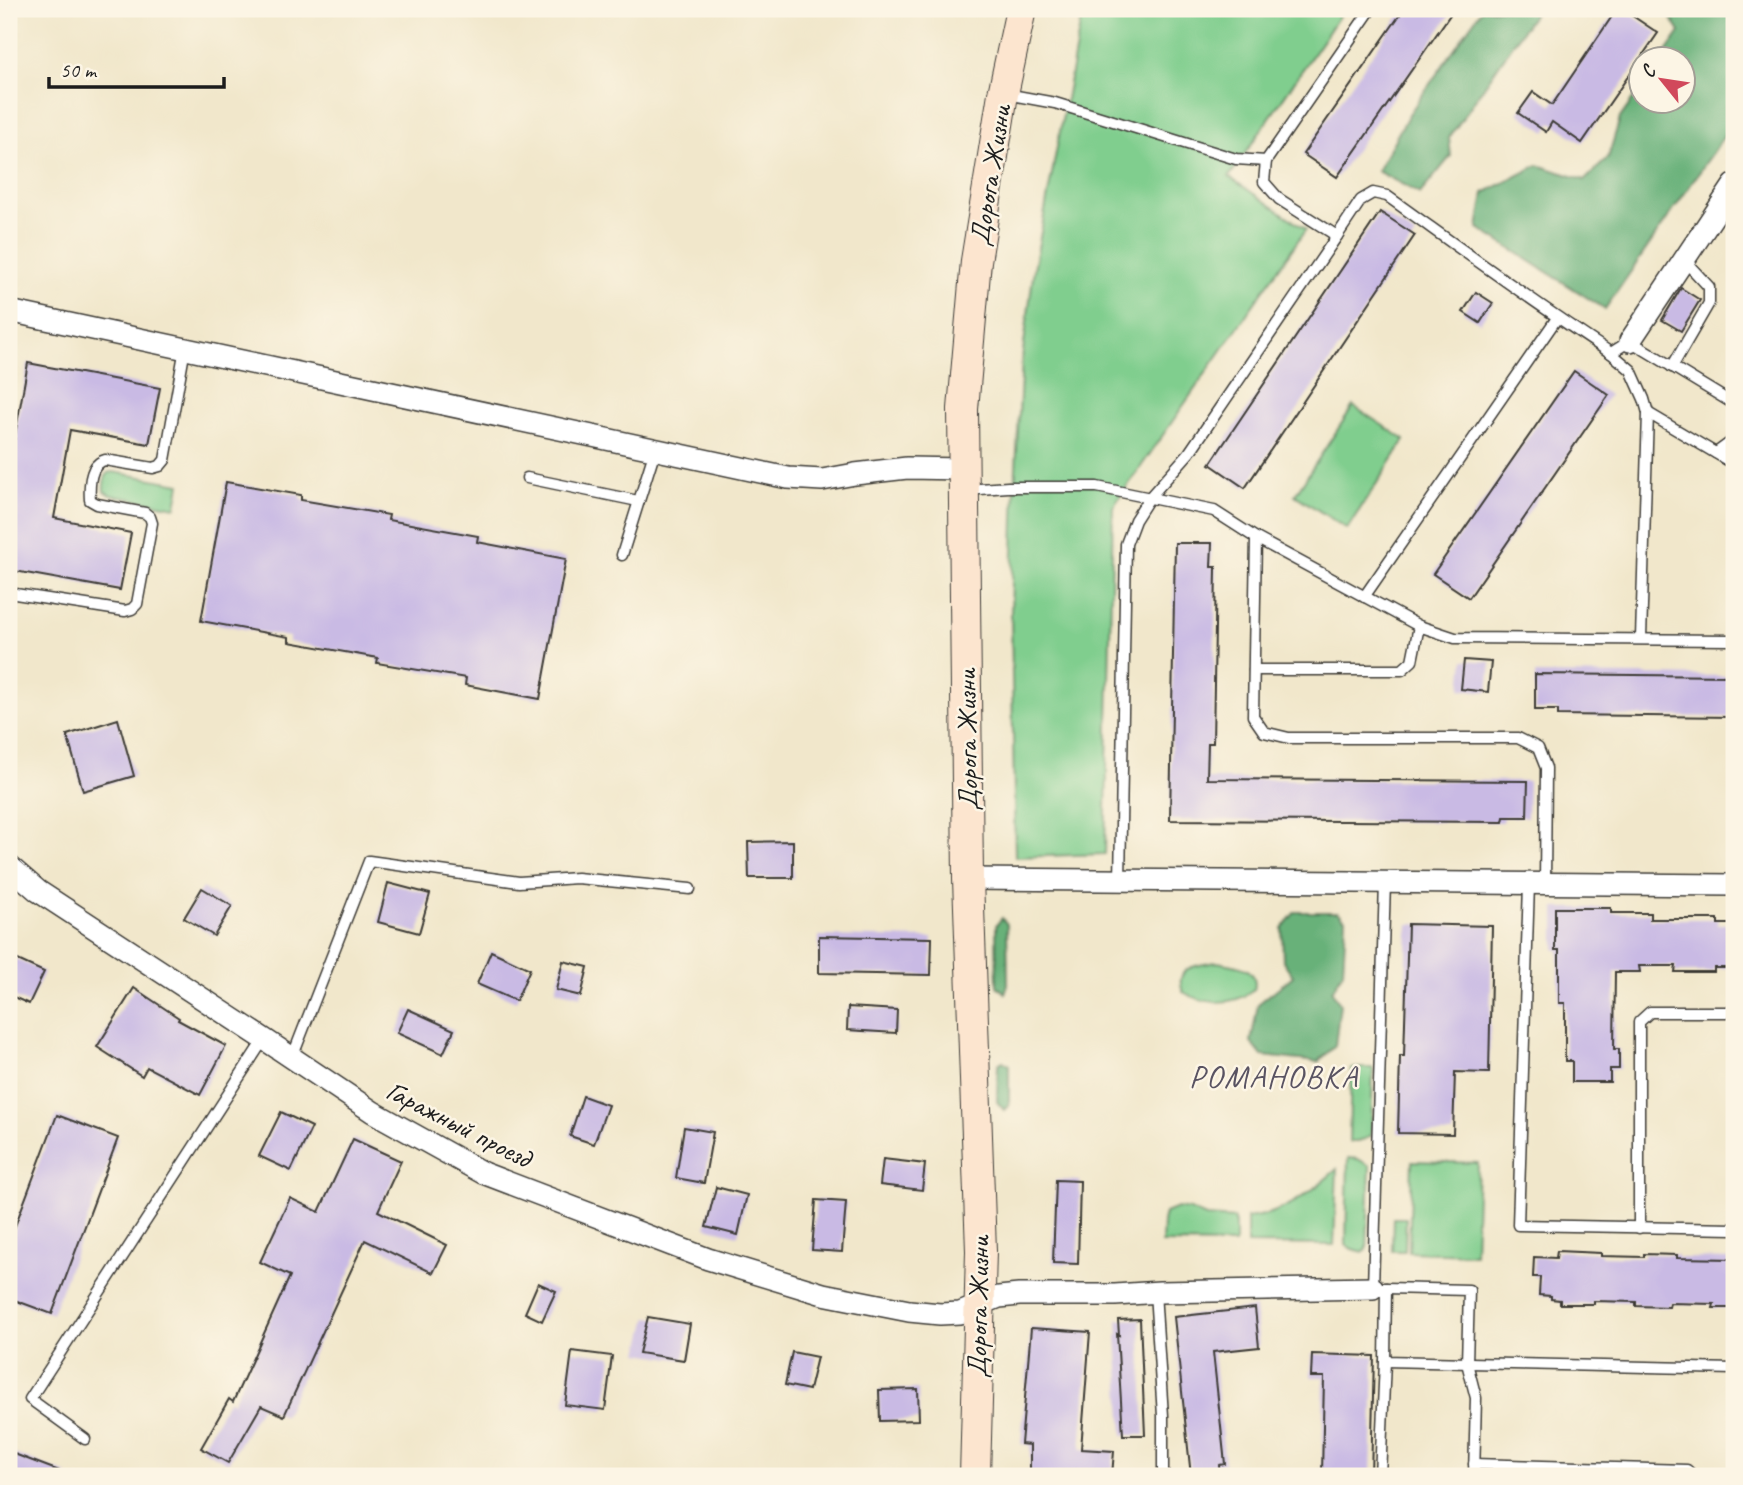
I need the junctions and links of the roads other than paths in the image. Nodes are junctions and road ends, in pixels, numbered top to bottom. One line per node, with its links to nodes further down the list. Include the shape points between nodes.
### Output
1 (1021, 9): 3 (main road, Дорога Жизни)
2 (1371, 9): 4 (lane)
3 (1003, 94): 4 (lane, via 1055,103 1236,159); 21 (main road, Дорога Жизни, via 976,261 963,409)
4 (1266, 161): 6 (lane, via 1264,182 1279,199)
5 (1734, 185): 7 (street)
6 (1337, 236): 9 (lane, via 1361,200 1373,192 1387,196); 22 (lane, via 1189,453)
7 (1684, 260): 10 (street); 13 (lane, via 1709,287 1709,303)
8 (10, 316): 11 (street)
9 (1557, 318): 12 (lane); 27 (lane)
10 (1630, 341): 12 (lane); 13 (lane)
11 (185, 348): 17 (street); 26 (lane, via 160,466 106,460 93,468 90,500 145,513 152,523 137,604 125,611)
12 (1611, 353): 15 (lane, via 1631,370)
13 (1672, 367): 14 (lane)
14 (1734, 404)
15 (1648, 414): 18 (lane); 29 (lane)
16 (1734, 437): 18 (lane)
17 (655, 450): 21 (street, via 788,478 822,480 907,468); 23 (lane)
18 (1716, 453): 19 (lane)
19 (1734, 464)
20 (527, 478): 23 (lane)
21 (964, 480): 22 (lane, via 1008,487 1097,487); 33 (main road, Дорога Жизни)
22 (1149, 498): 24 (lane, via 1214,510); 34 (lane, via 1126,544)
23 (638, 501): 25 (lane)
24 (1256, 538): 27 (lane); 31 (lane)
25 (622, 555)
26 (9, 593)
27 (1364, 597): 28 (lane)
28 (1419, 626): 29 (lane, via 1455,638); 31 (lane, via 1412,661 1402,670)
29 (1641, 638): 30 (lane)
30 (1734, 640)
31 (1254, 670): 36 (lane, via 1253,716 1264,732 1289,738 1518,738 1538,748 1546,768)
32 (9, 866): 40 (street, Гаражный проезд, via 38,891)
33 (968, 879): 34 (street); 46 (main road, Дорога Жизни)
34 (1120, 881): 35 (street)
35 (1385, 882): 36 (street); 44 (lane)
36 (1537, 884): 37 (street); 42 (lane, via 1518,1225)
37 (1734, 885)
38 (691, 889): 41 (lane, via 577,878 519,882 369,862)
39 (1734, 1012): 42 (lane, via 1650,1012 1639,1022)
40 (264, 1038): 41 (street, Гаражный проезд); 50 (lane, via 30,1399)
41 (292, 1058): 46 (street, Гаражный проезд, via 373,1112 483,1174 708,1259 824,1294 909,1311 940,1314)
42 (1639, 1228): 43 (lane)
43 (1734, 1229)
44 (1380, 1288): 45 (street, Гаражный проезд); 47 (lane); 48 (lane, via 1469,1290)
45 (1155, 1292): 46 (street, Гаражный проезд, via 1019,1295); 53 (lane)
46 (979, 1306): 52 (main road, Дорога Жизни)
47 (1385, 1361): 48 (lane); 54 (lane)
48 (1467, 1363): 49 (lane); 51 (lane, via 1476,1398)
49 (1734, 1369)
50 (85, 1439)
51 (1474, 1470): 55 (lane, via 1687,1470)
52 (975, 1476)
53 (1163, 1476)
54 (1380, 1476)
55 (1693, 1476)

